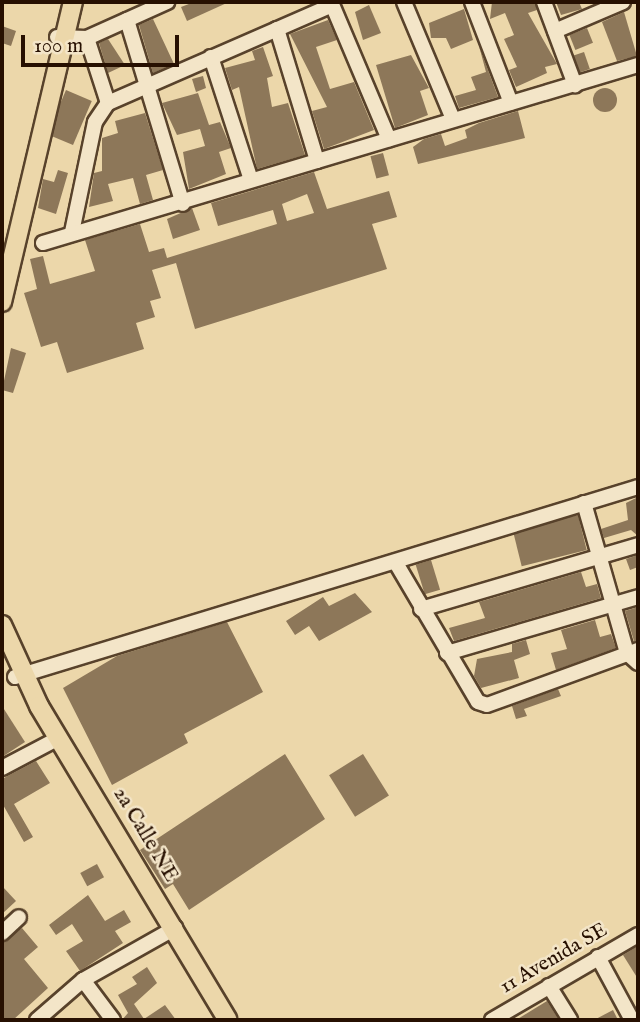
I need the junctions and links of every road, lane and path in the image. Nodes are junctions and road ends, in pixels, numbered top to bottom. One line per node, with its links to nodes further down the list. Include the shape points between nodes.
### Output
1 (65, 2): 12 (main road)
2 (73, 2): 12 (main road)
3 (167, 2): 9 (street)
4 (404, 2): 20 (street)
5 (472, 2): 19 (street)
6 (544, 2): 11 (street)
7 (623, 2): 11 (street)
8 (331, 3): 10 (street); 21 (street)
9 (127, 20): 13 (street); 17 (street)
10 (277, 29): 14 (street); 22 (street)
11 (555, 31): 16 (street)
12 (61, 37): 13 (street); 27 (main road); 28 (main road)
13 (88, 38): 18 (street)
14 (211, 57): 17 (street); 23 (street)
15 (638, 65): 16 (street)
16 (575, 85): 19 (street)
17 (152, 86): 18 (street); 24 (street)
18 (108, 103): 25 (street, via 96,122)
19 (511, 103): 20 (street)
20 (453, 119): 21 (street)
21 (389, 139): 22 (street)
22 (317, 161): 23 (street)
23 (251, 180): 24 (street)
24 (184, 204): 25 (street)
25 (72, 232): 26 (street)
26 (43, 243)
27 (2, 270)
28 (2, 302)
29 (638, 487): 30 (street)
30 (584, 503): 32 (street); 33 (street)
31 (638, 545): 32 (street)
32 (601, 558): 35 (street); 36 (street)
33 (396, 563): 36 (street); 41 (street)
34 (638, 597): 35 (street)
35 (613, 604): 39 (street); 40 (street)
36 (421, 609): 39 (street)
37 (2, 625): 41 (main road)
38 (2, 647): 41 (main road)
39 (447, 653): 40 (street, via 478,702 487,705)
40 (635, 655)
41 (19, 676): 42 (main road, 2a Calle NE)
42 (56, 740): 43 (street); 45 (main road, 2a Calle NE)
43 (2, 768)
44 (19, 917): 46 (street)
45 (170, 931): 49 (street); 53 (main road, 2a Calle NE); 54 (main road, 2a Calle NE)
46 (2, 933)
47 (638, 934): 48 (street, 11 Avenida SE)
48 (598, 957): 50 (street, 11 Avenida SE); 57 (street)
49 (83, 980): 51 (street); 52 (street)
50 (549, 986): 55 (street, 11 Avenida SE); 56 (street)
51 (37, 1020)
52 (113, 1020)
53 (217, 1020)
54 (229, 1020)
55 (492, 1020)
56 (570, 1020)
57 (632, 1020)

